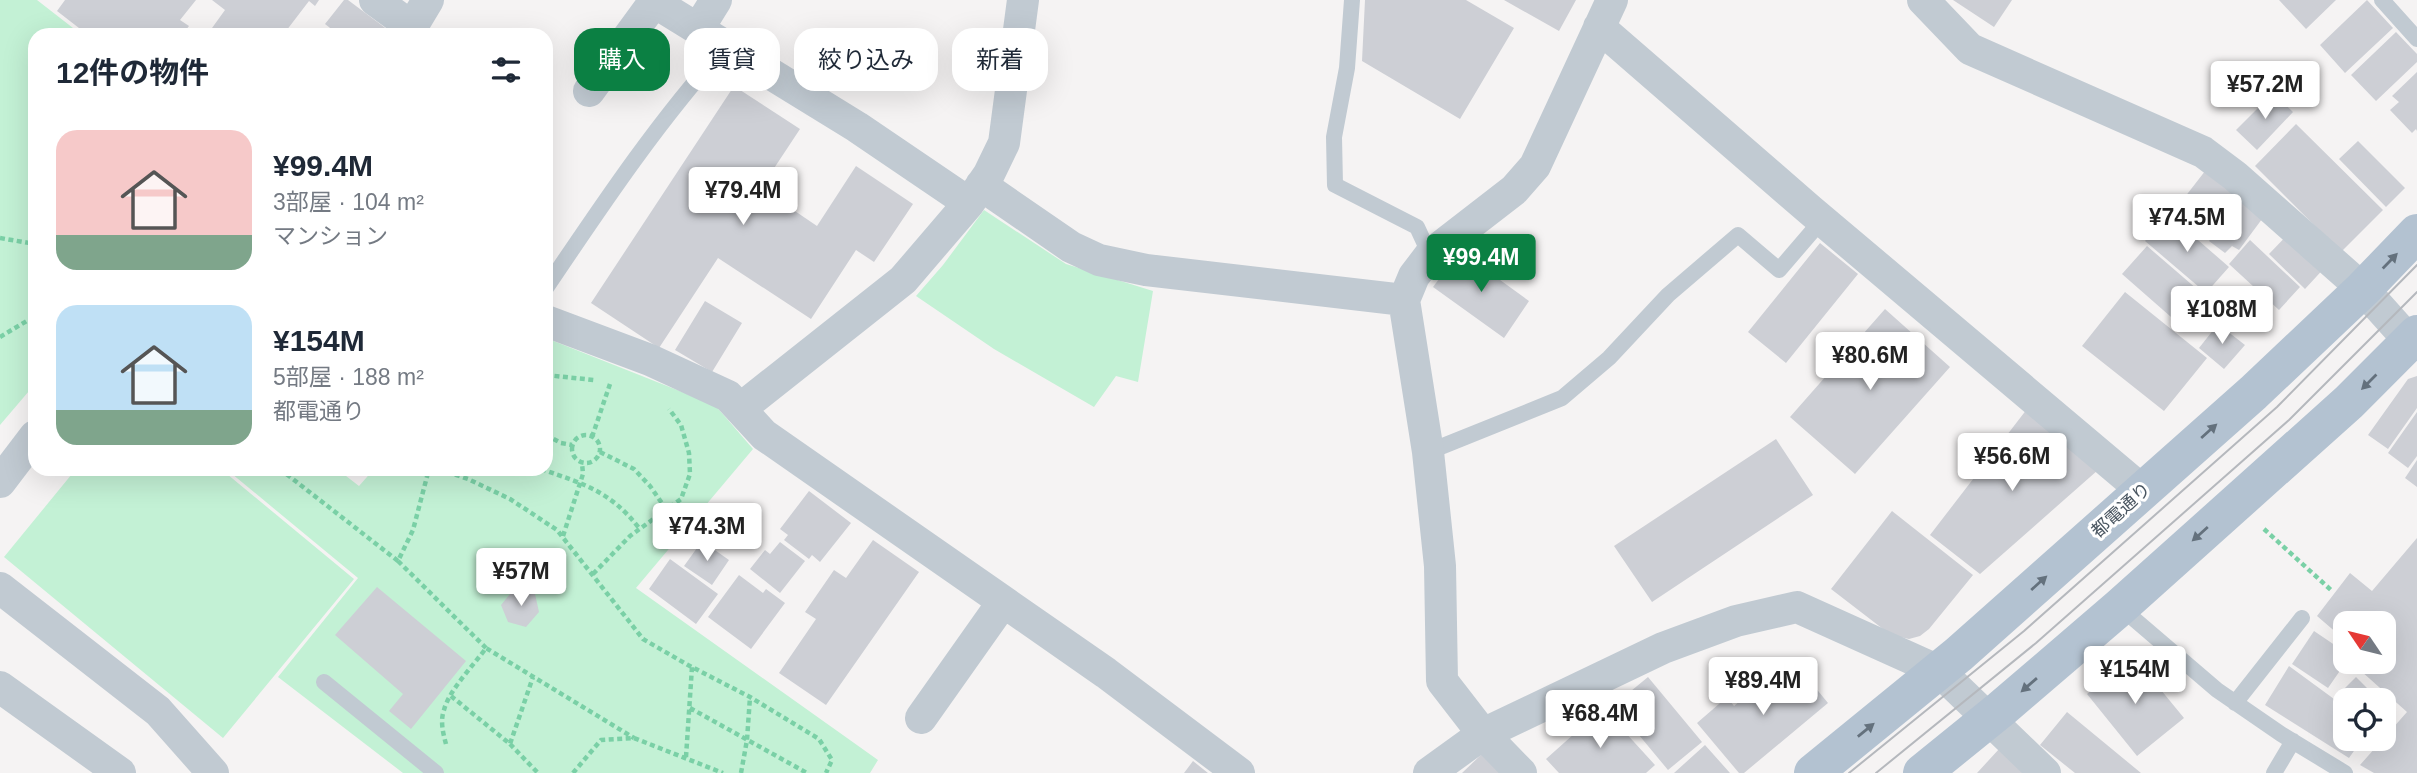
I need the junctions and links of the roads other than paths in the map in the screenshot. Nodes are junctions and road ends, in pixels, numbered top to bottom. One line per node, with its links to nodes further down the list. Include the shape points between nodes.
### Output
1 (375, 0): 9 (street)
2 (428, 0): 10 (street)
3 (716, 0): 13 (street)
4 (1023, 0): 17 (street, via 1004,143)
5 (1352, 0): 20 (lane, via 1347,68 1334,137 1335,185 1417,227)
6 (1923, 0): 22 (street, via 1970,49 2203,152)
7 (2382, 0): 14 (lane)
8 (1606, 14): 18 (street); 20 (street, via 1535,166 1514,190)
9 (407, 28)
10 (412, 28)
11 (635, 28): 12 (street, via 654,2)
12 (696, 28)
13 (699, 28)
14 (2417, 38)
15 (780, 79): 17 (street)
16 (686, 91): 21 (lane)
17 (975, 194): 23 (street, via 1099,260 1146,270); 26 (street, via 903,280)
18 (1822, 220): 28 (lane, via 1779,270 1738,235 1668,295 1609,358 1562,398); 30 (street)
19 (2417, 234): 22 (main road, 都電通り, one-way to 19)
20 (1430, 255): 23 (street)
21 (553, 278)
22 (2363, 289): 25 (street); 30 (main road, 都電通り, one-way to 22)
23 (1404, 299): 28 (street)
24 (553, 324): 26 (street, via 650,360 728,396)
25 (2413, 339): 33 (main road, one-way to 33)
26 (740, 409): 32 (street, via 764,435)
27 (28, 445): 29 (street)
28 (1428, 452): 41 (street, via 1440,566 1442,681)
29 (0, 482)
30 (2143, 491): 35 (main road, 都電通り, one-way to 30)
31 (0, 588): 44 (street, via 158,711)
32 (1003, 602): 39 (street); 46 (street)
33 (2120, 607): 38 (lane); 40 (main road, one-way to 40)
34 (2302, 618): 38 (lane)
35 (1939, 671): 40 (street); 41 (street, via 1797,607 1737,621 1663,648); 49 (main road, 都電通り, one-way to 35)
36 (324, 681): 45 (lane)
37 (0, 687): 43 (street)
38 (2235, 703): 42 (lane)
39 (921, 718)
40 (1990, 719): 50 (main road); 51 (street)
41 (1483, 734): 47 (street); 48 (street)
42 (2293, 741): 52 (lane); 53 (lane)
43 (120, 773)
44 (213, 773)
45 (436, 773)
46 (1239, 773)
47 (1429, 773)
48 (1521, 773)
49 (1813, 773)
50 (1922, 773)
51 (2045, 773)
52 (2274, 773)
53 (2345, 773)

